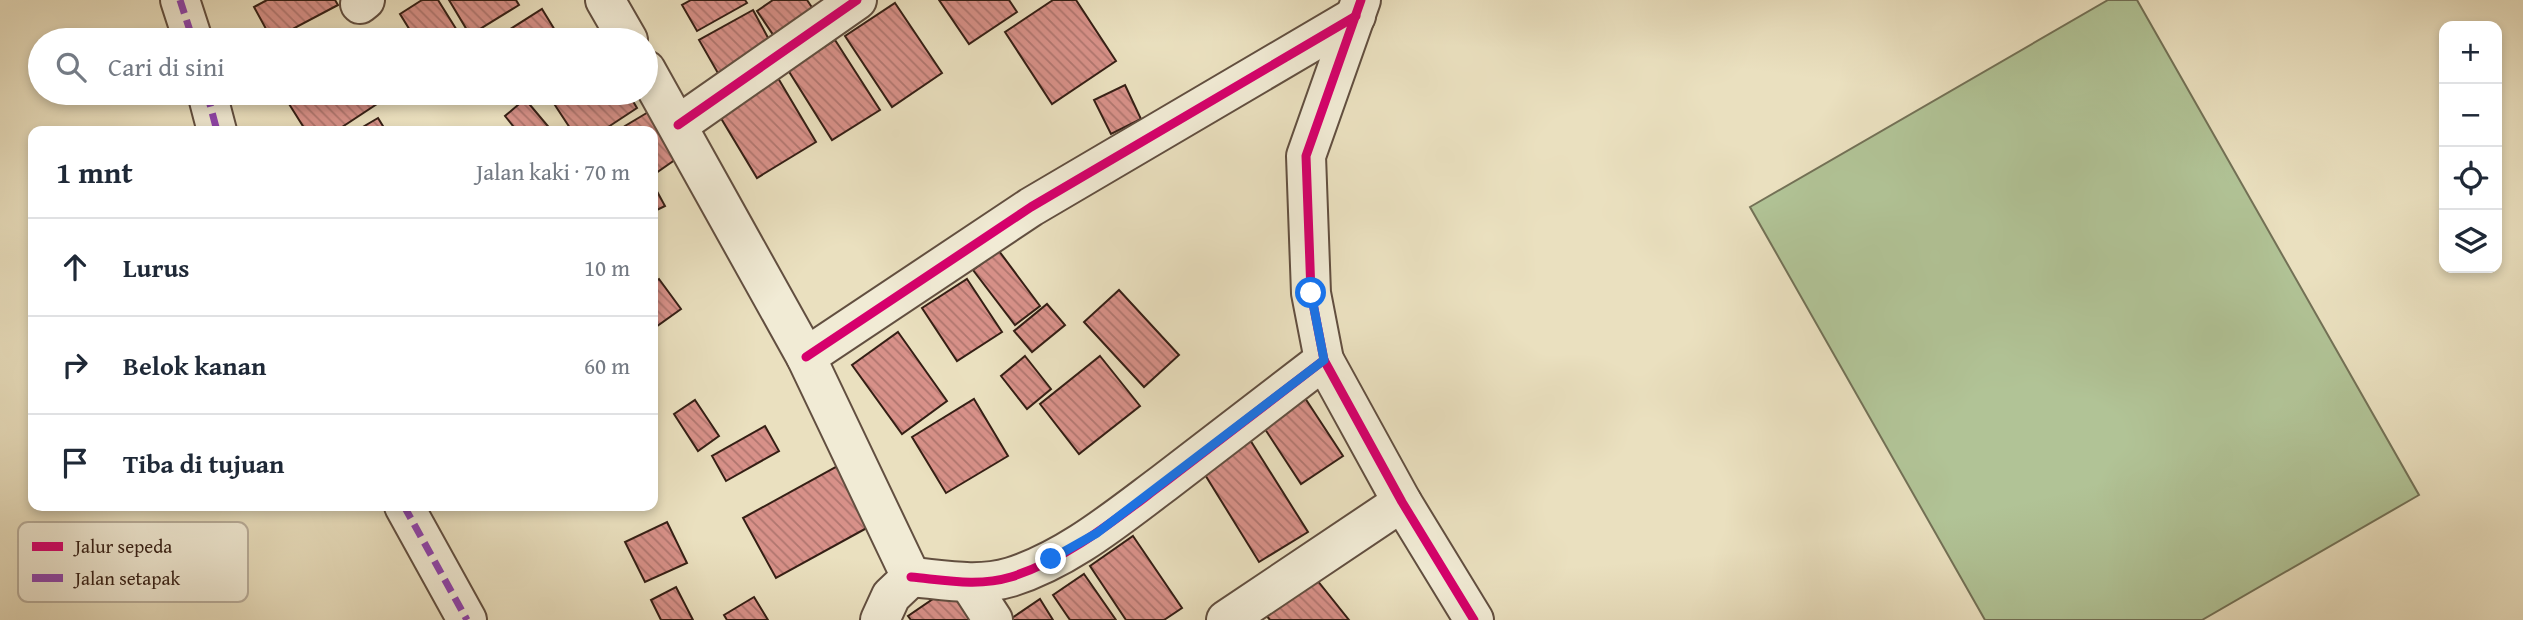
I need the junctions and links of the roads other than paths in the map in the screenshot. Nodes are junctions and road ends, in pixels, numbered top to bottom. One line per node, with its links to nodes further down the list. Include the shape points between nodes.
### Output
1 (180, 0): 5 (street)
2 (605, 0): 6 (street)
3 (857, 0): 9 (street)
4 (1359, 8): 11 (street, via 1031,207); 12 (street, via 1306,156 1311,293)
5 (189, 28)
6 (621, 28)
7 (658, 91): 9 (street)
8 (209, 105): 10 (street)
9 (678, 125): 11 (street)
10 (216, 126)
11 (806, 357): 15 (street)
12 (1324, 360): 13 (street); 16 (street, via 1097,533 1011,577)
13 (1402, 502): 20 (street); 21 (street)
14 (407, 511): 17 (street)
15 (911, 577): 16 (street); 18 (street, via 891,596)
16 (969, 583): 19 (street)
17 (467, 620)
18 (880, 620)
19 (993, 620)
20 (1226, 620)
21 (1474, 620)

